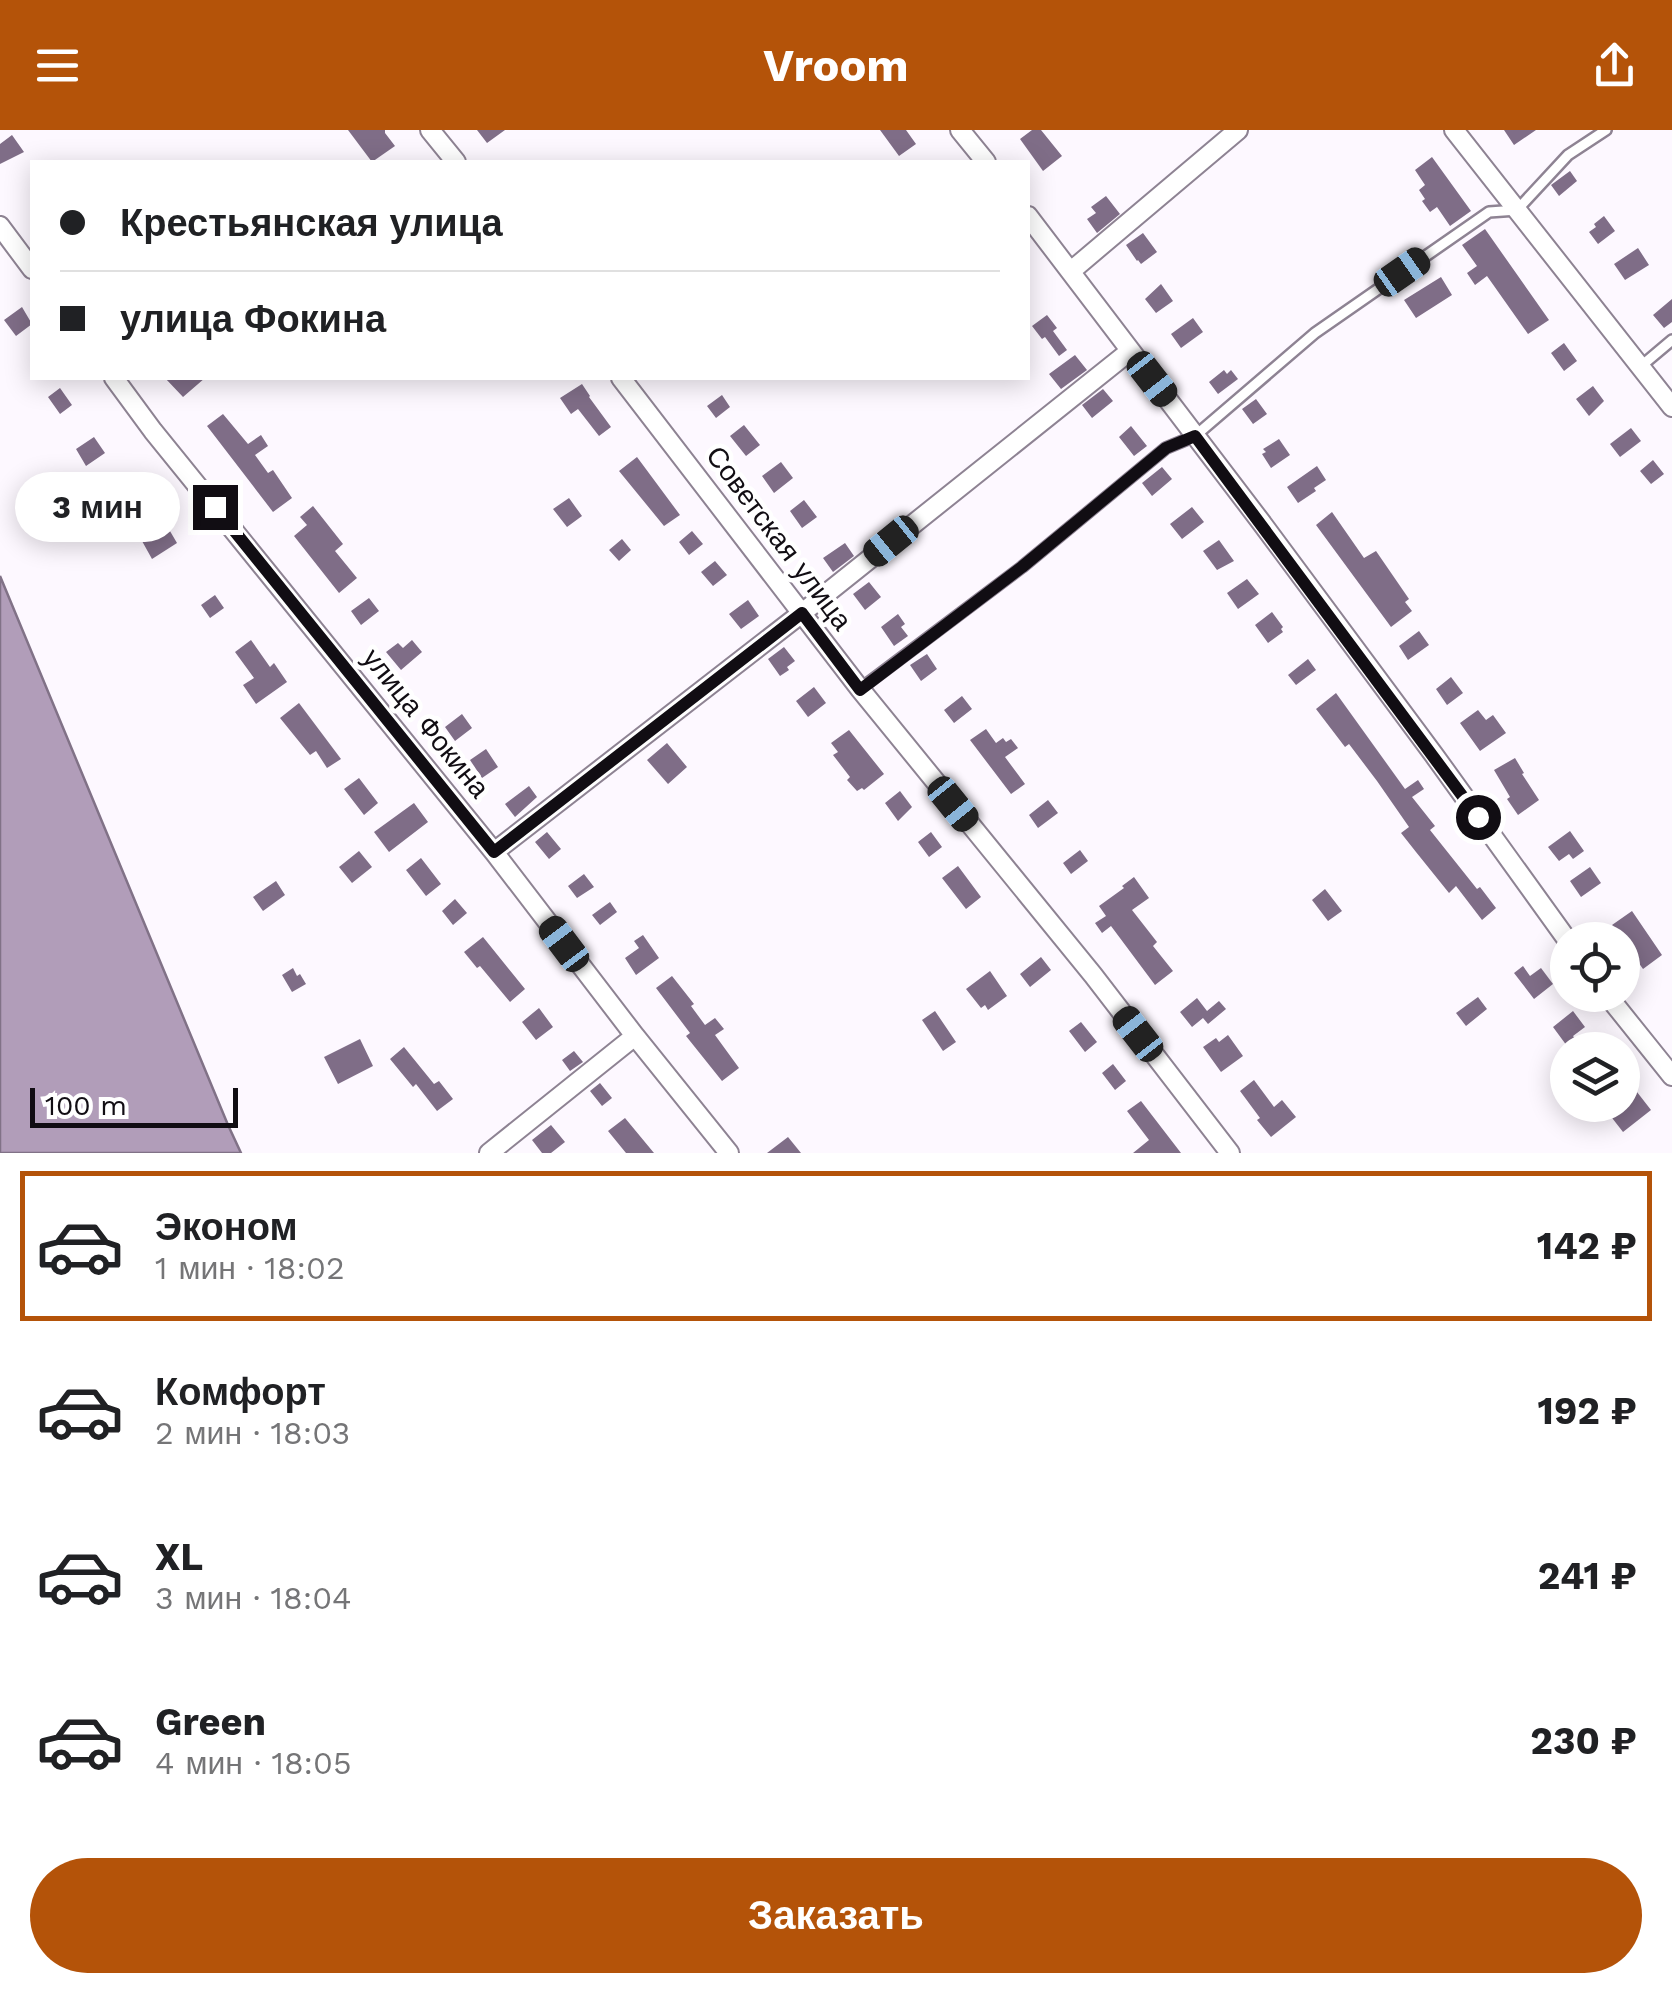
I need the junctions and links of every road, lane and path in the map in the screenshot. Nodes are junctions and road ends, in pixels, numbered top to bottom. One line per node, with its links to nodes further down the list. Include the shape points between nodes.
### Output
1 (430, 130): 6 (street)
2 (960, 130): 7 (street)
3 (1238, 130): 12 (street)
4 (1454, 130): 8 (street)
5 (1606, 130): 8 (lane, via 1568,154)
6 (454, 160)
7 (984, 160)
8 (1517, 210): 15 (street); 19 (lane, via 1489,212 1315,333)
9 (1030, 219): 12 (street)
10 (0, 226): 11 (street)
11 (30, 265)
12 (1071, 271): 14 (street)
13 (1672, 340): 15 (lane)
14 (1130, 351): 19 (street); 20 (street)
15 (1640, 366): 18 (street)
16 (116, 380): 22 (street, улица Фокина)
17 (623, 380): 20 (street, Советская улица)
18 (1672, 407)
19 (1195, 436): 21 (lane, via 1166,448); 23 (street)
20 (802, 613): 21 (street, Советская улица); 22 (street)
21 (860, 690): 29 (street, Советская улица)
22 (494, 852): 25 (street, улица Фокина)
23 (1554, 922)
24 (1621, 1012): 26 (street)
25 (635, 1036): 27 (street); 28 (street, улица Фокина)
26 (1672, 1076)
27 (489, 1153)
28 (729, 1153)
29 (1230, 1153)

